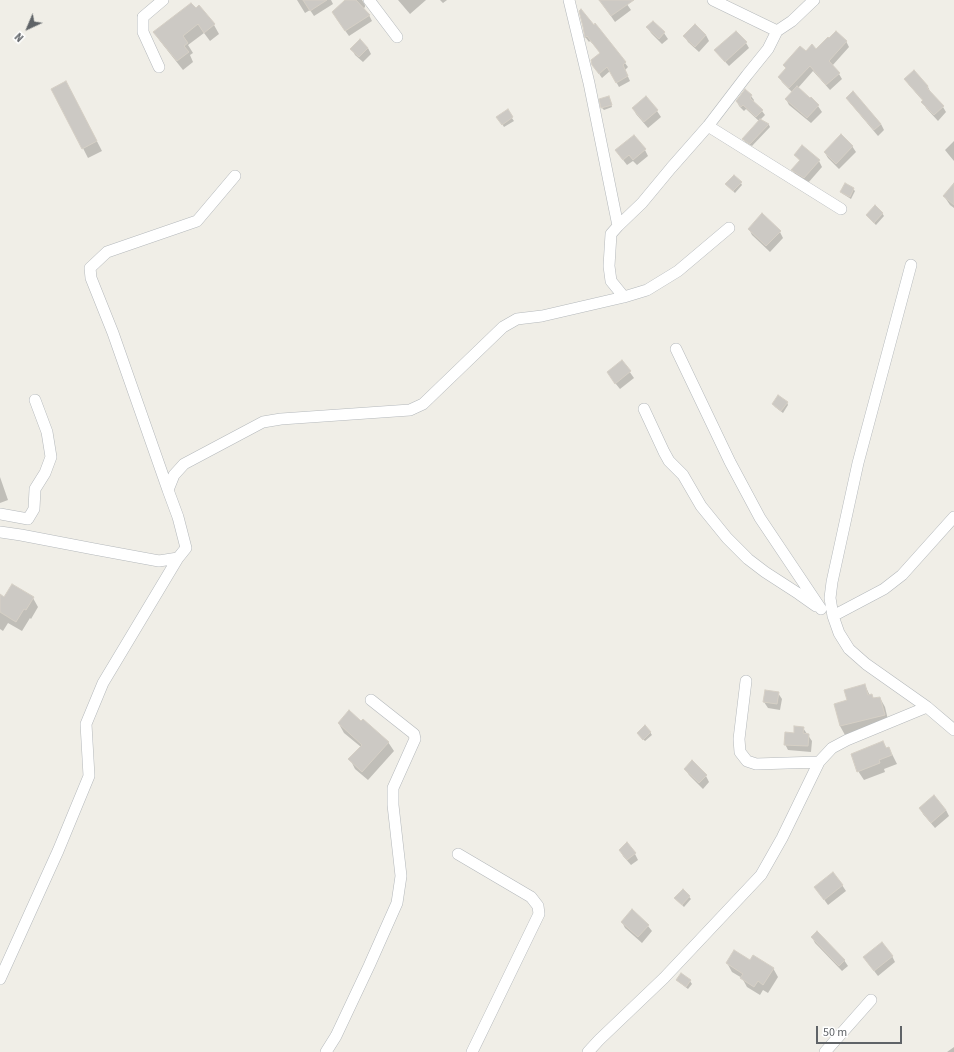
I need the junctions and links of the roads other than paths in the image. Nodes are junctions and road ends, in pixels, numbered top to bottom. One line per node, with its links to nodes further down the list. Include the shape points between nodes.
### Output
1 (163, 0): 8 (street, via 143,17 143,32)
2 (369, 0): 7 (street)
3 (569, 0): 12 (street)
4 (713, 0): 6 (street)
5 (814, 0): 6 (street)
6 (778, 31): 9 (street, via 768,49)
7 (397, 37)
8 (159, 67)
9 (708, 126): 11 (street); 12 (street, via 642,203)
10 (235, 176): 19 (street, via 197,221 107,252 90,268 91,278)
11 (841, 209)
12 (618, 226): 15 (street, via 611,234 609,266 611,281)
13 (729, 228): 15 (street, via 678,271 646,290)
14 (911, 265): 25 (street, via 858,464 832,582 830,598)
15 (624, 297): 19 (street, via 542,316 517,319 503,327 423,404 410,410 263,422 184,464 174,475)
16 (676, 350): 24 (street, via 760,518)
17 (35, 400): 20 (street, via 47,432 51,457 46,473 35,489 34,510 28,519)
18 (644, 408): 24 (street, via 669,461 683,475 701,506 727,538 759,568)
19 (168, 490): 23 (street, via 186,548)
20 (0, 514)
21 (954, 517): 25 (street, via 902,576 884,589)
22 (0, 532): 23 (street, via 159,561)
23 (178, 558): 32 (street, via 103,684 86,724 89,776)
24 (821, 609): 25 (street)
25 (833, 616): 28 (street, via 839,633 849,649)
26 (746, 681): 30 (street, via 739,739 740,752 747,761 756,764)
27 (371, 700): 34 (street, via 414,734 415,739 393,788 402,876 397,903 336,1036)
28 (927, 707): 29 (street); 30 (street, via 846,740 832,748)
29 (954, 730)
30 (818, 762): 36 (street, via 782,838 761,875 664,978)
31 (458, 854): 35 (street, via 531,897 538,906 539,914)
32 (0, 979)
33 (871, 1000): 37 (street)
34 (326, 1052)
35 (472, 1052)
36 (588, 1052)
37 (825, 1052)

